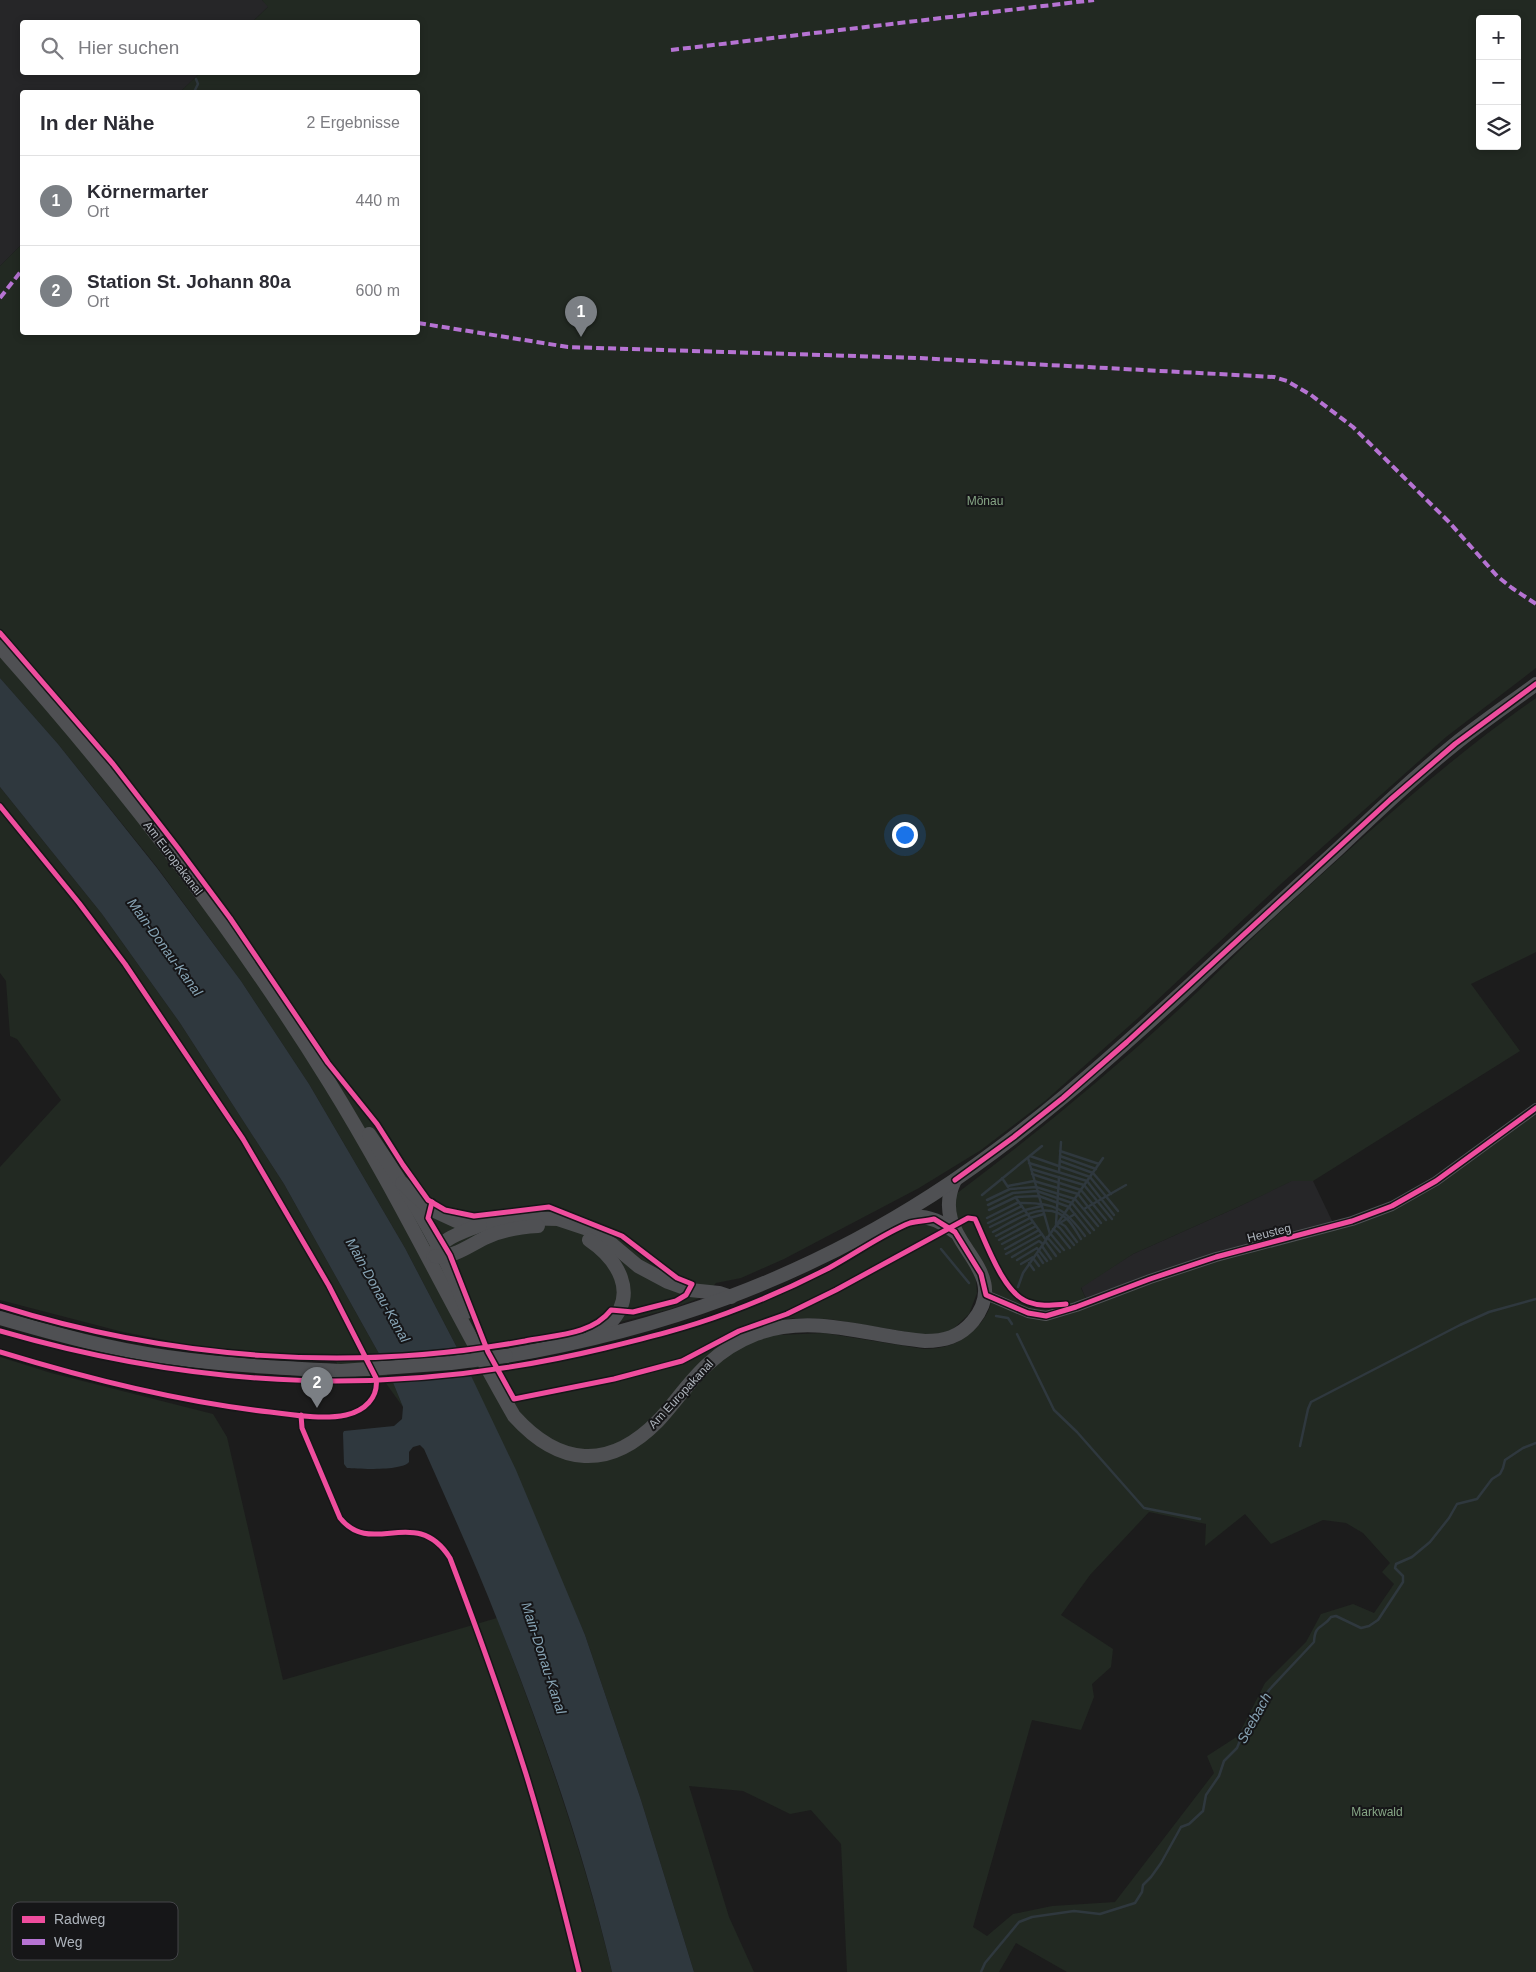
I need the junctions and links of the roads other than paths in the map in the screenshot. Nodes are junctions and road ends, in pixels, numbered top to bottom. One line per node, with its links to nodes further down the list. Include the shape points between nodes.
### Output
1 (0, 647): 3 (main road, Am Europakanal, via 96,759 171,854 274,998)
2 (1536, 684): 5 (main road, via 1455,744 1390,800 1063,1098)
3 (329, 1082): 6 (main road, Am Europakanal); 10 (main road, Am Europakanal)
4 (1536, 1108): 11 (street, Heusteg, via 1436,1181 1392,1206 1352,1221 1216,1257 1046,1316 1028,1313)
5 (955, 1180): 7 (main road); 9 (main road, via 948,1204)
6 (402, 1183): 8 (main road, via 430,1210 456,1221); 10 (main road, Am Europakanal)
7 (894, 1218): 9 (main road, via 926,1217 942,1222); 12 (main road, via 809,1263)
8 (481, 1225): 10 (main road, via 456,1235); 12 (main road, via 516,1218 558,1219 588,1229 638,1266 668,1282 690,1290)
9 (955, 1232): 11 (main road, via 982,1274)
10 (435, 1256): 11 (main road, Am Europakanal, via 480,1353 514,1416 550,1447 578,1456 598,1456 626,1446 658,1421 708,1364 754,1335 815,1324 913,1340 942,1340 954,1337 966,1328 978,1315); 14 (main road, via 488,1236 525,1227 556,1228 588,1239 613,1260 623,1288 621,1303 610,1322)
11 (986, 1295)
12 (731, 1297): 14 (main road)
13 (0, 1318): 14 (main road, bridge, via 94,1343 165,1357 251,1367 341,1371 451,1364)
14 (586, 1341)

